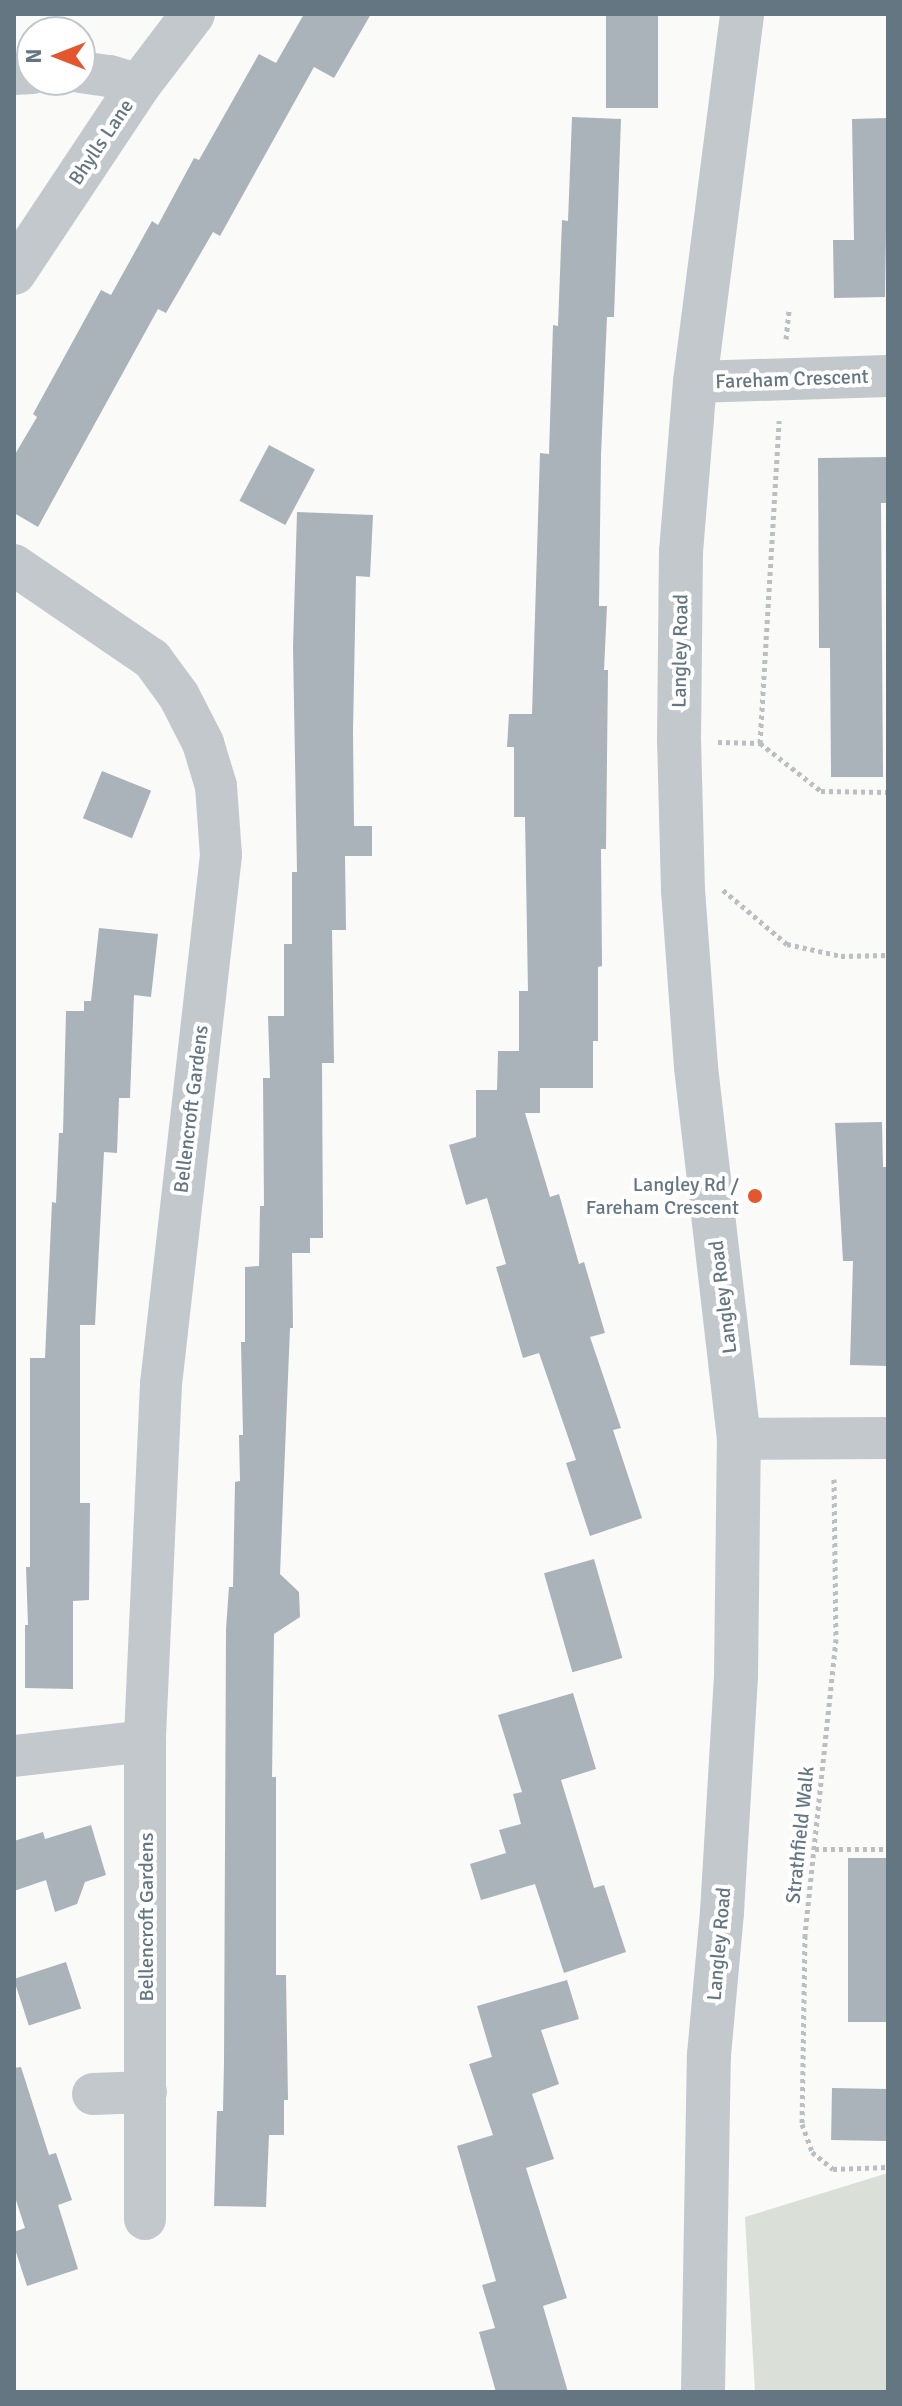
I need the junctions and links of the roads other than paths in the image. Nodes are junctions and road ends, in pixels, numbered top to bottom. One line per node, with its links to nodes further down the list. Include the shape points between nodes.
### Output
1 (193, 14): 4 (street, Bhylls Lane)
2 (742, 14): 7 (street, Langley Road)
3 (96, 74): 4 (street)
4 (139, 85): 5 (street, Bhylls Lane)
5 (14, 273)
6 (888, 376): 7 (street, Fareham Crescent)
7 (695, 382): 10 (street, Langley Road, via 681,552 683,891 696,1067)
8 (14, 565): 11 (street, Bellencroft Gardens, via 152,659 203,743 216,786 221,855 161,1384)
9 (888, 1438): 10 (street)
10 (739, 1439): 16 (street, Langley Road, via 736,1676 709,2055)
11 (145, 1741): 12 (street); 13 (street, Bellencroft Gardens)
12 (14, 1756)
13 (146, 2092): 14 (street); 15 (street, Bellencroft Gardens)
14 (93, 2094)
15 (145, 2219)
16 (703, 2392)

